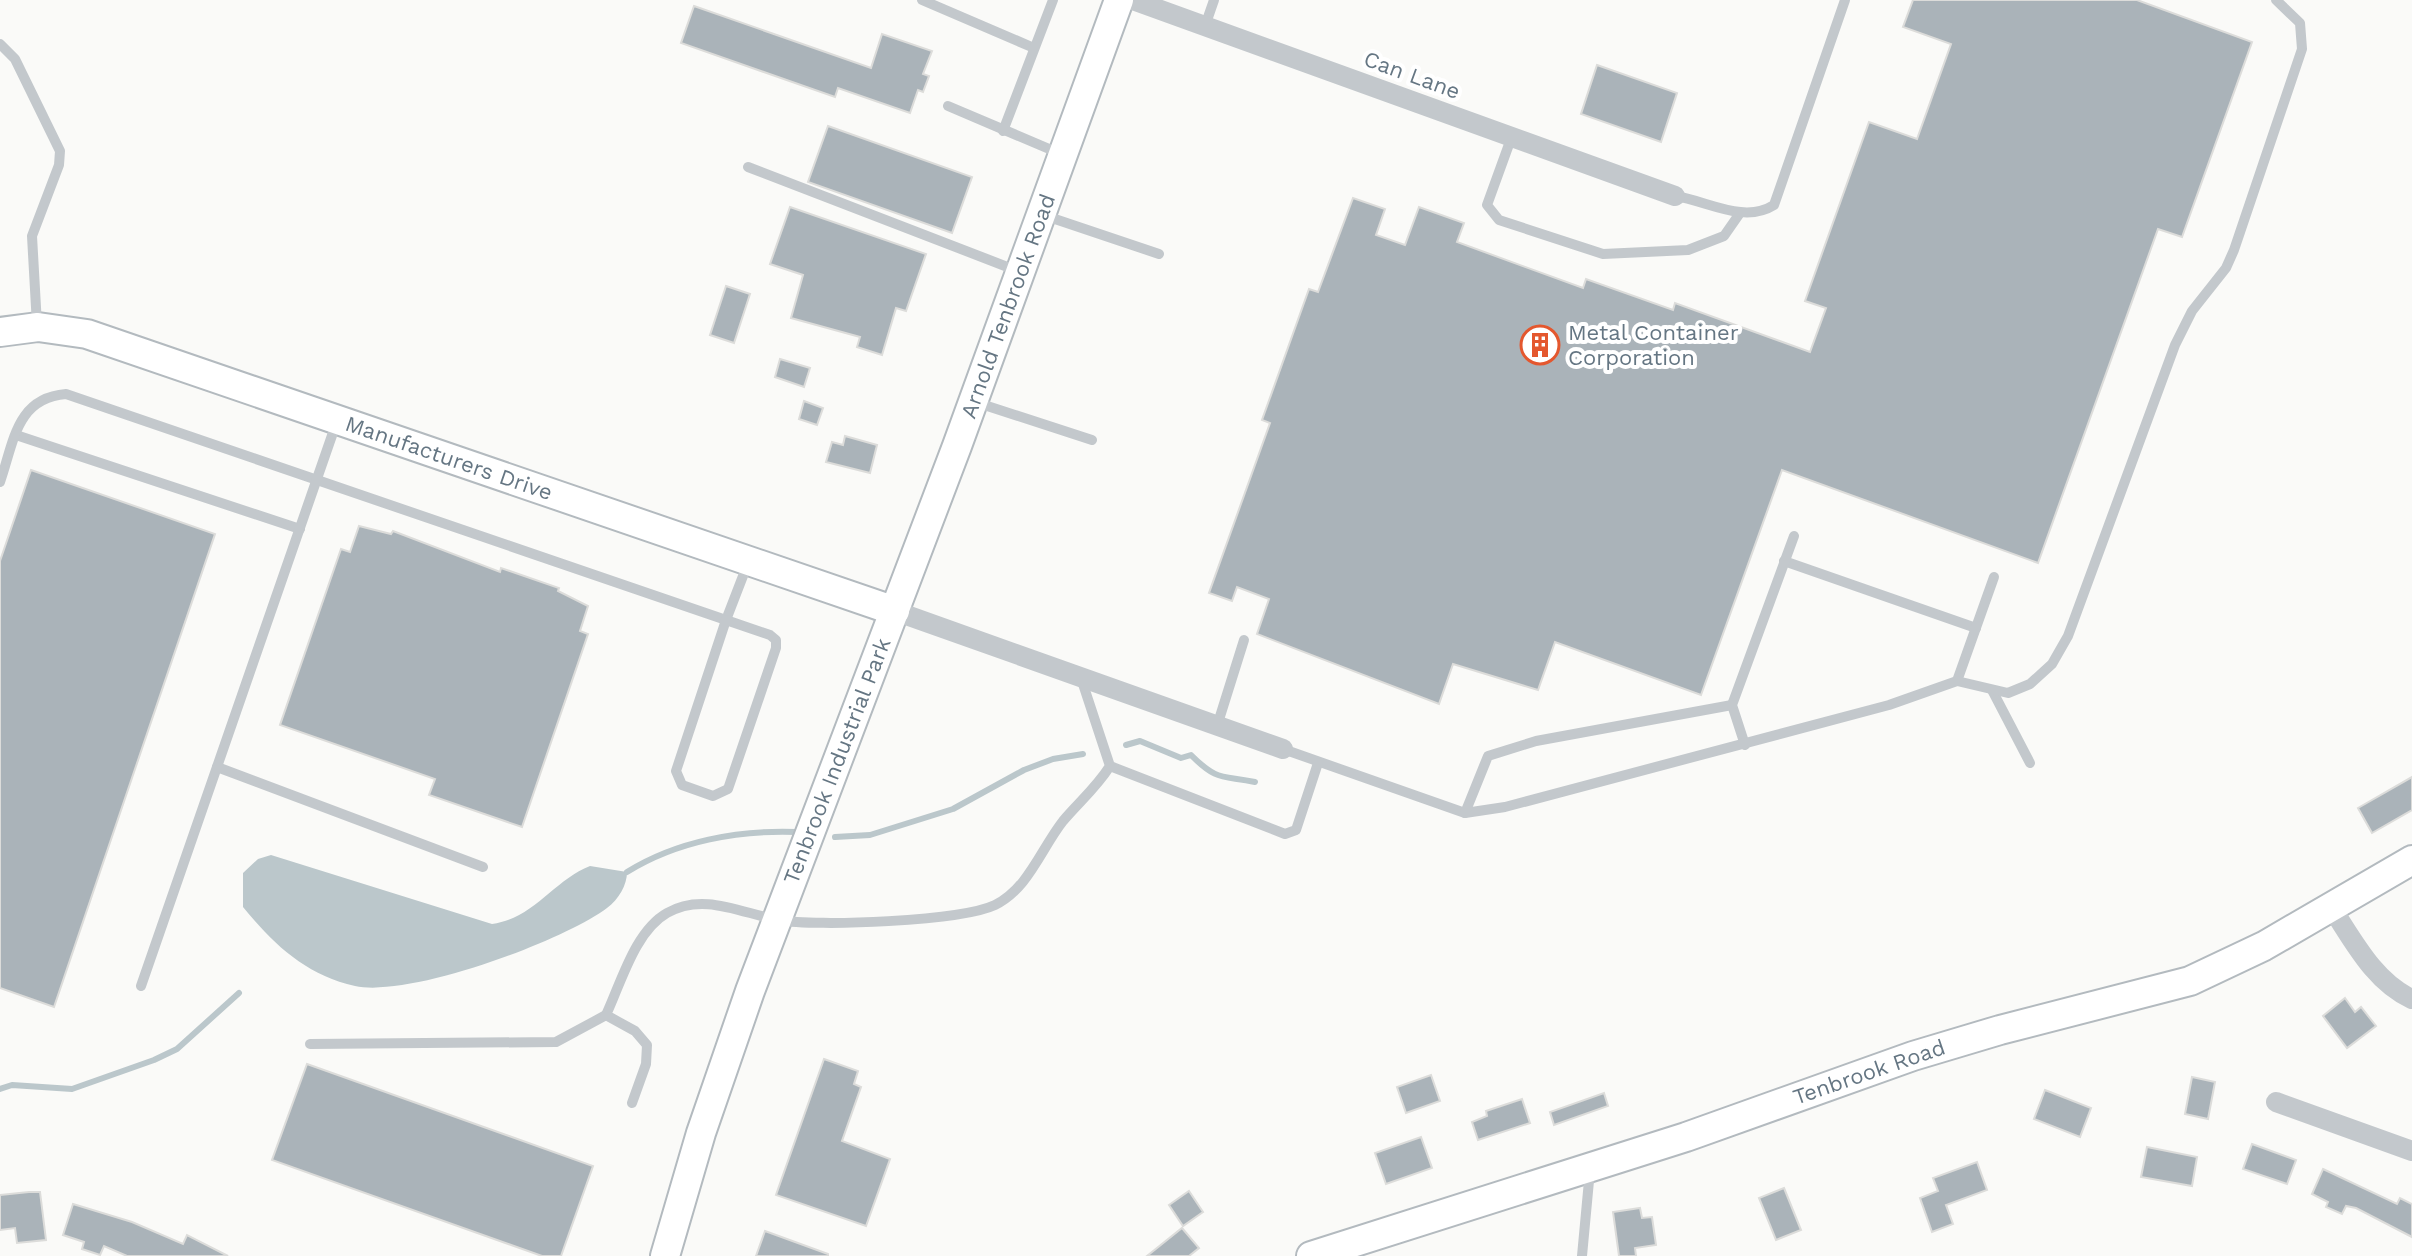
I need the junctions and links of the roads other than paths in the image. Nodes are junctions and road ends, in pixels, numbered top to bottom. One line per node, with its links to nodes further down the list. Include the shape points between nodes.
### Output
1 (922, 0): 10 (lane)
2 (1053, 0): 10 (lane)
3 (1119, 0): 14 (street, Arnold Tenbrook Road)
4 (1133, 0): 8 (street, Can Lane)
5 (1214, 0): 8 (lane)
6 (1845, 0): 17 (lane, via 1774,205 1760,213)
7 (2276, 0): 40 (lane, via 2300,23 2302,49 2234,250 2175,345 2068,636 2052,664 2030,684 2008,693)
8 (1205, 26): 13 (street, Can Lane)
9 (0, 44): 21 (lane, via 15,59 60,151 32,236)
10 (1034, 48): 12 (lane)
11 (948, 106): 12 (lane)
12 (1003, 131): 14 (lane)
13 (1512, 136): 16 (street, Can Lane); 17 (lane, via 1487,205 1499,220 1603,254 1647,253 1688,250 1724,236)
14 (1063, 155): 18 (street, Arnold Tenbrook Road)
15 (748, 167): 20 (lane)
16 (1675, 196): 17 (lane)
17 (1740, 213)
18 (1042, 214): 19 (lane); 20 (street, Arnold Tenbrook Road)
19 (1159, 254)
20 (1019, 271): 23 (street, Arnold Tenbrook Road)
21 (38, 327): 22 (street, Manufacturers Drive); 24 (street, Manufacturers Drive, via 87,334)
22 (0, 332)
23 (973, 402): 26 (lane); 34 (street, Arnold Tenbrook Road)
24 (338, 420): 27 (lane); 31 (street, Manufacturers Drive)
25 (16, 435): 27 (lane, via 22,416 35,403 66,394); 28 (lane); 29 (lane)
26 (1092, 440)
27 (317, 480): 29 (lane); 35 (lane)
28 (0, 482)
29 (300, 529): 48 (lane)
30 (1794, 536): 32 (lane)
31 (749, 561): 34 (street, Manufacturers Drive); 35 (lane)
32 (1784, 561): 36 (lane); 41 (lane)
33 (1994, 577): 36 (lane)
34 (895, 611): 38 (street, Tenbrook Industrial Park); 53 (street, Tenbrook Industrial Park)
35 (726, 620): 35 (lane, via 676,771 682,785 713,796 728,789 776,648 770,635)
36 (1976, 628): 39 (lane)
37 (1244, 640): 42 (lane)
38 (1081, 678): 42 (street, Tenbrook Industrial Park); 47 (lane)
39 (1957, 681): 40 (lane); 43 (lane)
40 (1992, 690): 46 (lane)
41 (1732, 705): 43 (lane); 49 (lane, via 1536,741 1488,756)
42 (1217, 726): 44 (street, Tenbrook Industrial Park)
43 (1745, 745): 49 (lane)
44 (1283, 749): 45 (lane)
45 (1318, 763): 47 (lane, via 1296,830 1285,834); 49 (lane)
46 (2030, 763)
47 (1110, 766): 53 (lane, via 1024,880 996,904 960,914 809,924)
48 (217, 767): 51 (lane); 54 (lane)
49 (1465, 813)
50 (2412, 860): 52 (street, Tenbrook Road)
51 (483, 867)
52 (2331, 907): 55 (street, via 2371,966); 61 (street, Tenbrook Road, via 2190,981 1913,1056)
53 (776, 920): 56 (lane, via 702,902 668,912 648,929); 62 (street, Tenbrook Industrial Park, via 701,1133)
54 (141, 986)
55 (2412, 999)
56 (606, 1015): 57 (lane, via 556,1042); 59 (lane, via 635,1031 647,1045)
57 (310, 1044)
58 (2276, 1102): 60 (street)
59 (632, 1103)
60 (2412, 1151)
61 (1590, 1168): 63 (street, Tenbrook Road); 64 (lane)
62 (665, 1256)
63 (1311, 1256)
64 (1582, 1256)

